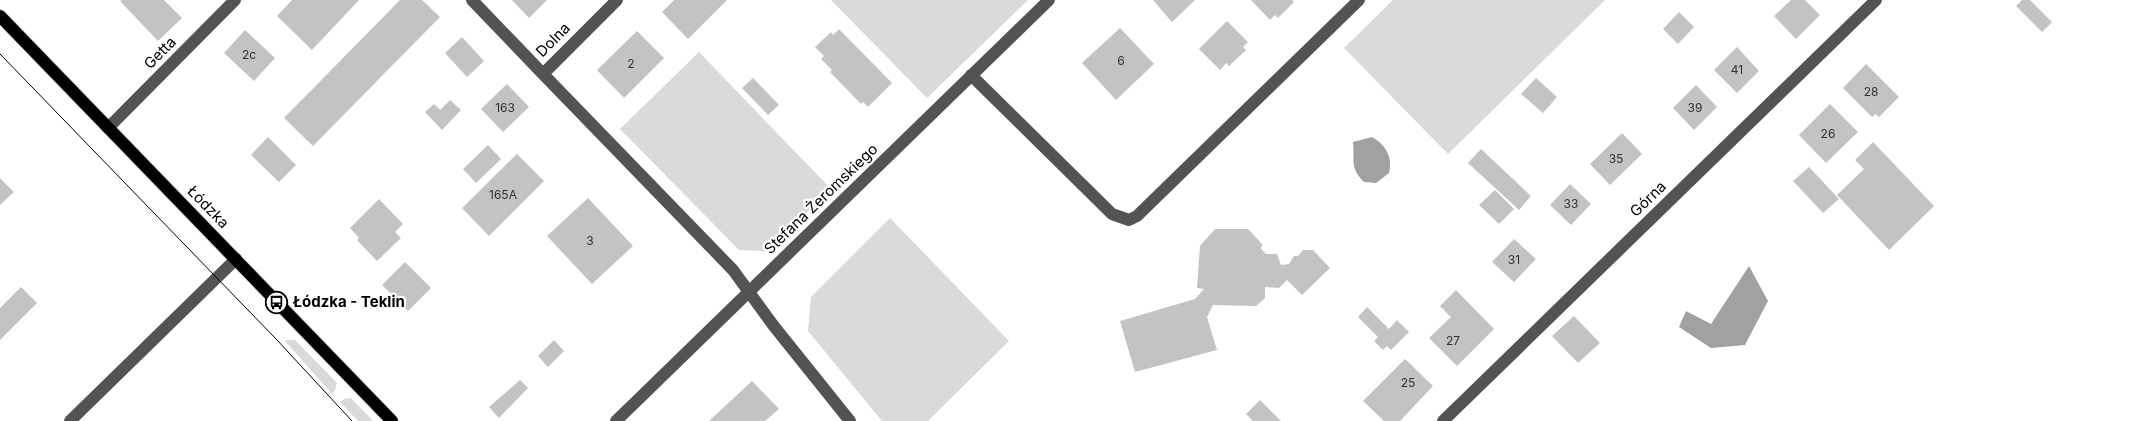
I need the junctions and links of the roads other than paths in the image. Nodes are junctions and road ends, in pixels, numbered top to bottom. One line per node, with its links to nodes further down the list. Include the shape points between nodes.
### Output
1 (235, 0): 10 (street, Getta)
2 (472, 0): 8 (street, Dolna)
3 (616, 0): 8 (street, Dolna)
4 (1049, 0): 9 (street, Stefana Żeromskiego)
5 (1359, 0): 9 (street, via 1137,216 1129,220 1112,214)
6 (1876, 0): 17 (street, Górna)
7 (0, 16): 10 (main road, Łódzka)
8 (543, 74): 12 (street, via 717,252)
9 (971, 76): 12 (street, Stefana Żeromskiego)
10 (108, 128): 11 (main road, Łódzka)
11 (236, 259): 13 (street); 14 (main road, Łódzka)
12 (748, 292): 15 (street, Stefana Żeromskiego); 16 (street)
13 (70, 421)
14 (392, 421)
15 (616, 421)
16 (850, 421)
17 (1443, 421)

